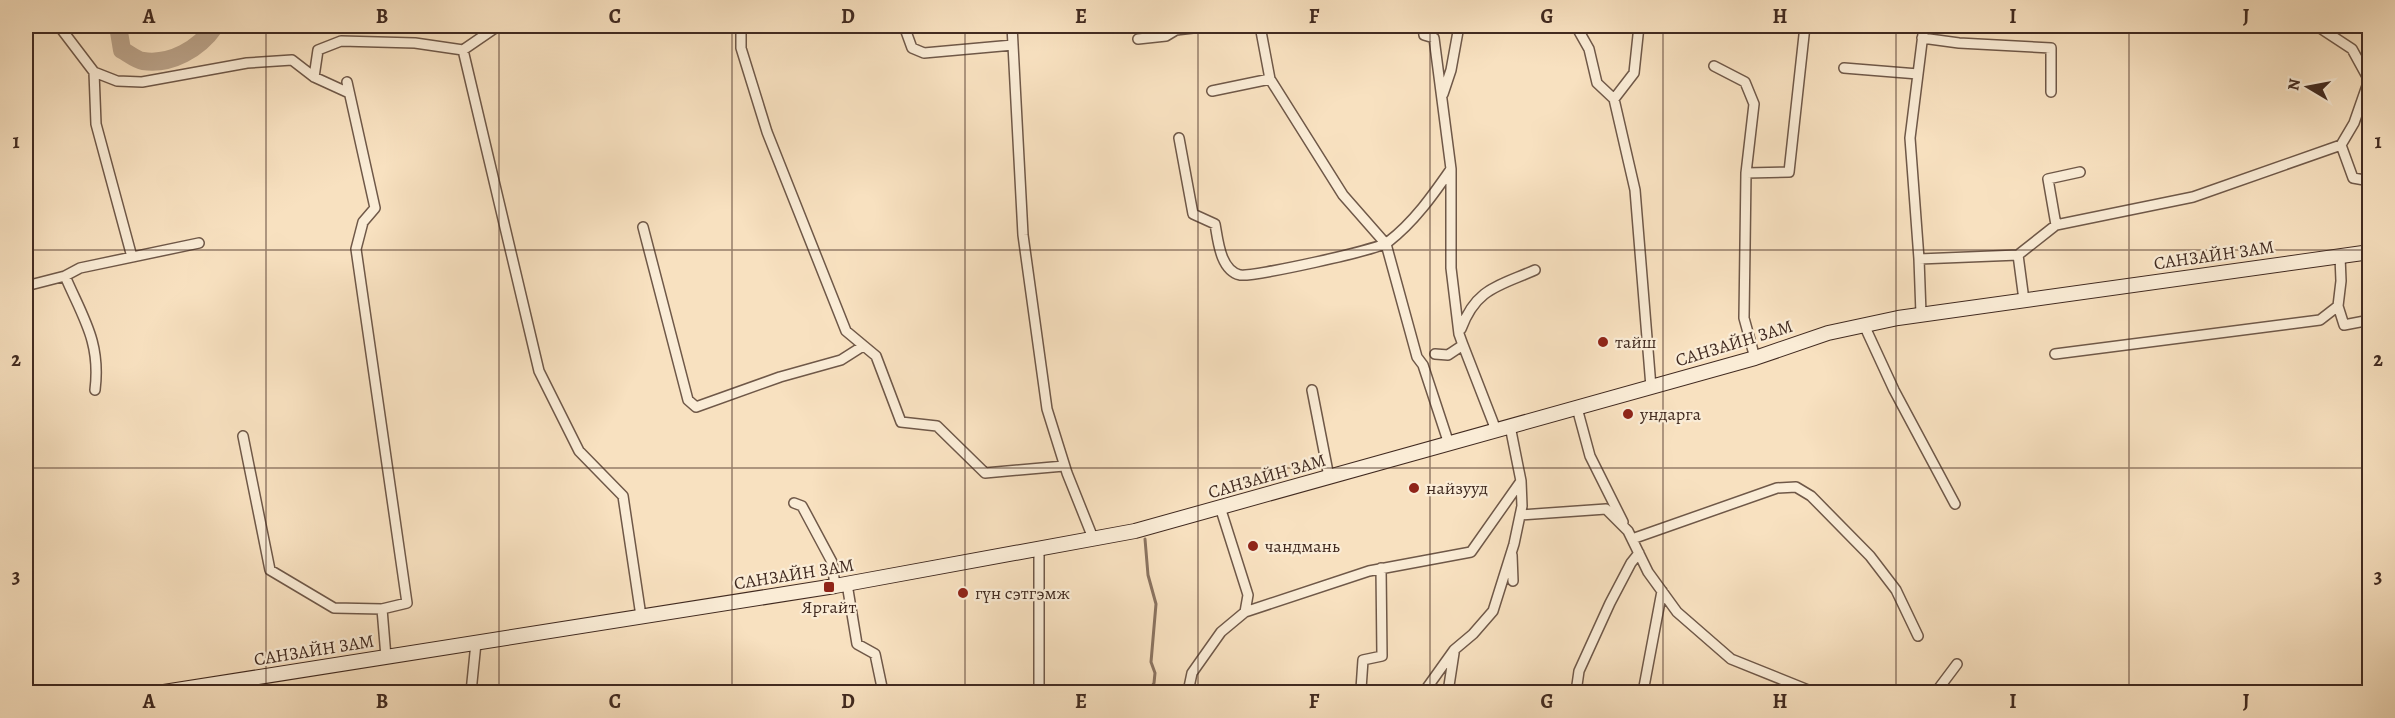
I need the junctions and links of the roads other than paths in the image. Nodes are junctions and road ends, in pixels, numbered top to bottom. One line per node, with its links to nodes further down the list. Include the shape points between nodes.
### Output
1 (59, 26): 23 (street)
2 (498, 26): 20 (street)
3 (741, 26): 57 (street, via 741,48 767,132 846,332)
4 (904, 26): 19 (street, via 912,48 924,52)
5 (1012, 26): 19 (street)
6 (1210, 26): 18 (street)
7 (1260, 26): 26 (street)
8 (1423, 26): 31 (street, via 1424,35 1434,38)
9 (1459, 26): 31 (street)
10 (1576, 26): 32 (street, via 1589,49 1597,83)
11 (1639, 26): 32 (street, via 1634,73)
12 (1805, 26): 37 (street, via 1790,172)
13 (1924, 26): 17 (street)
14 (2317, 26): 34 (street, via 2352,49 2369,80)
15 (2347, 26): 16 (street)
16 (2364, 27)
17 (1922, 38): 24 (street); 29 (street, via 2051,48)
18 (1138, 39)
19 (1013, 45): 70 (street, via 1023,235 1033,319 1047,409)
20 (463, 50): 25 (street, via 415,43 341,41 318,50); 89 (street, via 539,371 579,451 623,496)
21 (1714, 66): 37 (street, via 1745,82 1754,104)
22 (1844, 68): 24 (street)
23 (94, 72): 25 (street, via 117,81 141,82 236,64 292,60); 46 (street, via 96,124)
24 (1918, 74): 47 (street, via 1910,138)
25 (314, 77): 30 (street)
26 (1270, 79): 28 (street); 42 (street, via 1343,195)
27 (347, 82): 30 (street)
28 (1212, 91)
29 (2051, 92)
30 (349, 93): 87 (street, via 375,208 363,222 356,249 407,603)
31 (1442, 99): 35 (street)
32 (1614, 99): 62 (street, via 1635,189)
33 (1179, 138): 42 (street, via 1193,214 1215,224 1226,266 1240,275 1297,267)
34 (2342, 145): 38 (street, via 2353,178); 39 (street, via 2193,197)
35 (1451, 169): 42 (street, via 1425,206); 56 (street, via 1451,268)
36 (2080, 172): 39 (street, via 2048,179)
37 (1746, 173): 61 (street, via 1744,318)
38 (2370, 181)
39 (2056, 225): 44 (street)
40 (642, 227): 57 (street, via 688,400 696,407 841,360)
41 (199, 243): 46 (street)
42 (1386, 244): 69 (street, via 1417,357)
43 (2370, 252): 45 (main road, САНЗАЙН ЗАМ)
44 (2018, 255): 47 (street); 51 (street)
45 (2340, 256): 51 (main road, САНЗАЙН ЗАМ); 52 (street)
46 (132, 257): 49 (street, via 80,268)
47 (1919, 259): 53 (street)
48 (1535, 270): 56 (street, via 1484,293 1468,310)
49 (65, 276): 50 (street); 63 (street, via 94,342)
50 (26, 286)
51 (2024, 300): 53 (main road, САНЗАЙН ЗАМ)
52 (2338, 306): 54 (street, via 2344,325); 60 (street, via 2320,320)
53 (1922, 314): 55 (main road, САНЗАЙН ЗАМ)
54 (2370, 320)
55 (1864, 325): 61 (main road, САНЗАЙН ЗАМ); 74 (street)
56 (1459, 334): 58 (street)
57 (863, 345): 70 (street, via 876,356 901,422 937,426 985,473)
58 (1463, 345): 59 (street, via 1448,355); 67 (street)
59 (1435, 354)
60 (2055, 354)
61 (1755, 358): 62 (main road, САНЗАЙН ЗАМ)
62 (1651, 387): 65 (main road, САНЗАЙН ЗАМ)
63 (95, 390)
64 (1312, 390): 71 (street)
65 (1577, 408): 66 (main road, САНЗАЙН ЗАМ); 77 (street, via 1590,456)
66 (1510, 426): 67 (main road, САНЗАЙН ЗАМ); 72 (street)
67 (1496, 430): 69 (main road, САНЗАЙН ЗАМ)
68 (243, 436): 87 (street, via 270,570 334,608)
69 (1449, 444): 71 (main road, САНЗАЙН ЗАМ)
70 (1065, 466): 78 (street)
71 (1329, 477): 75 (main road, САНЗАЙН ЗАМ)
72 (1521, 481): 76 (street); 83 (street, via 1471,552)
73 (794, 503): 85 (street, via 802,506)
74 (1955, 504)
75 (1220, 507): 78 (main road, САНЗАЙН ЗАМ); 88 (street, via 1248,595)
76 (1520, 515): 77 (street, via 1606,509); 80 (street)
77 (1627, 530): 79 (street)
78 (1093, 538): 81 (main road, САНЗАЙН ЗАМ)
79 (1632, 539): 82 (street); 90 (street, via 1777,488 1796,487 1811,496 1870,556 1896,590)
80 (1514, 544): 84 (street); 92 (street, via 1493,611)
81 (1039, 550): 85 (main road, САНЗАЙН ЗАМ); 99 (street)
82 (1639, 554): 86 (street); 103 (street, via 1610,603 1579,671)
83 (1381, 568): 88 (street); 95 (street, via 1382,656 1363,660)
84 (1513, 581)
85 (841, 585): 89 (main road, САНЗАЙН ЗАМ); 98 (street, via 857,644 875,654)
86 (1662, 591): 104 (street); 105 (street, via 1677,612 1731,659)
87 (382, 609): 93 (street)
88 (1245, 612): 100 (street, via 1221,632 1192,673)
89 (641, 616): 91 (main road, САНЗАЙН ЗАМ)
90 (1918, 636)
91 (476, 643): 93 (main road, САНЗАЙН ЗАМ); 97 (street)
92 (1454, 650): 101 (street); 102 (street)
93 (386, 657): 96 (main road, САНЗАЙН ЗАМ)
94 (1957, 664): 106 (street)
95 (1361, 689)
96 (164, 693)
97 (471, 693)
98 (883, 693)
99 (1039, 693)
100 (1188, 693)
101 (1424, 693)
102 (1448, 693)
103 (1576, 693)
104 (1643, 693)
105 (1813, 693)
106 (1936, 693)

